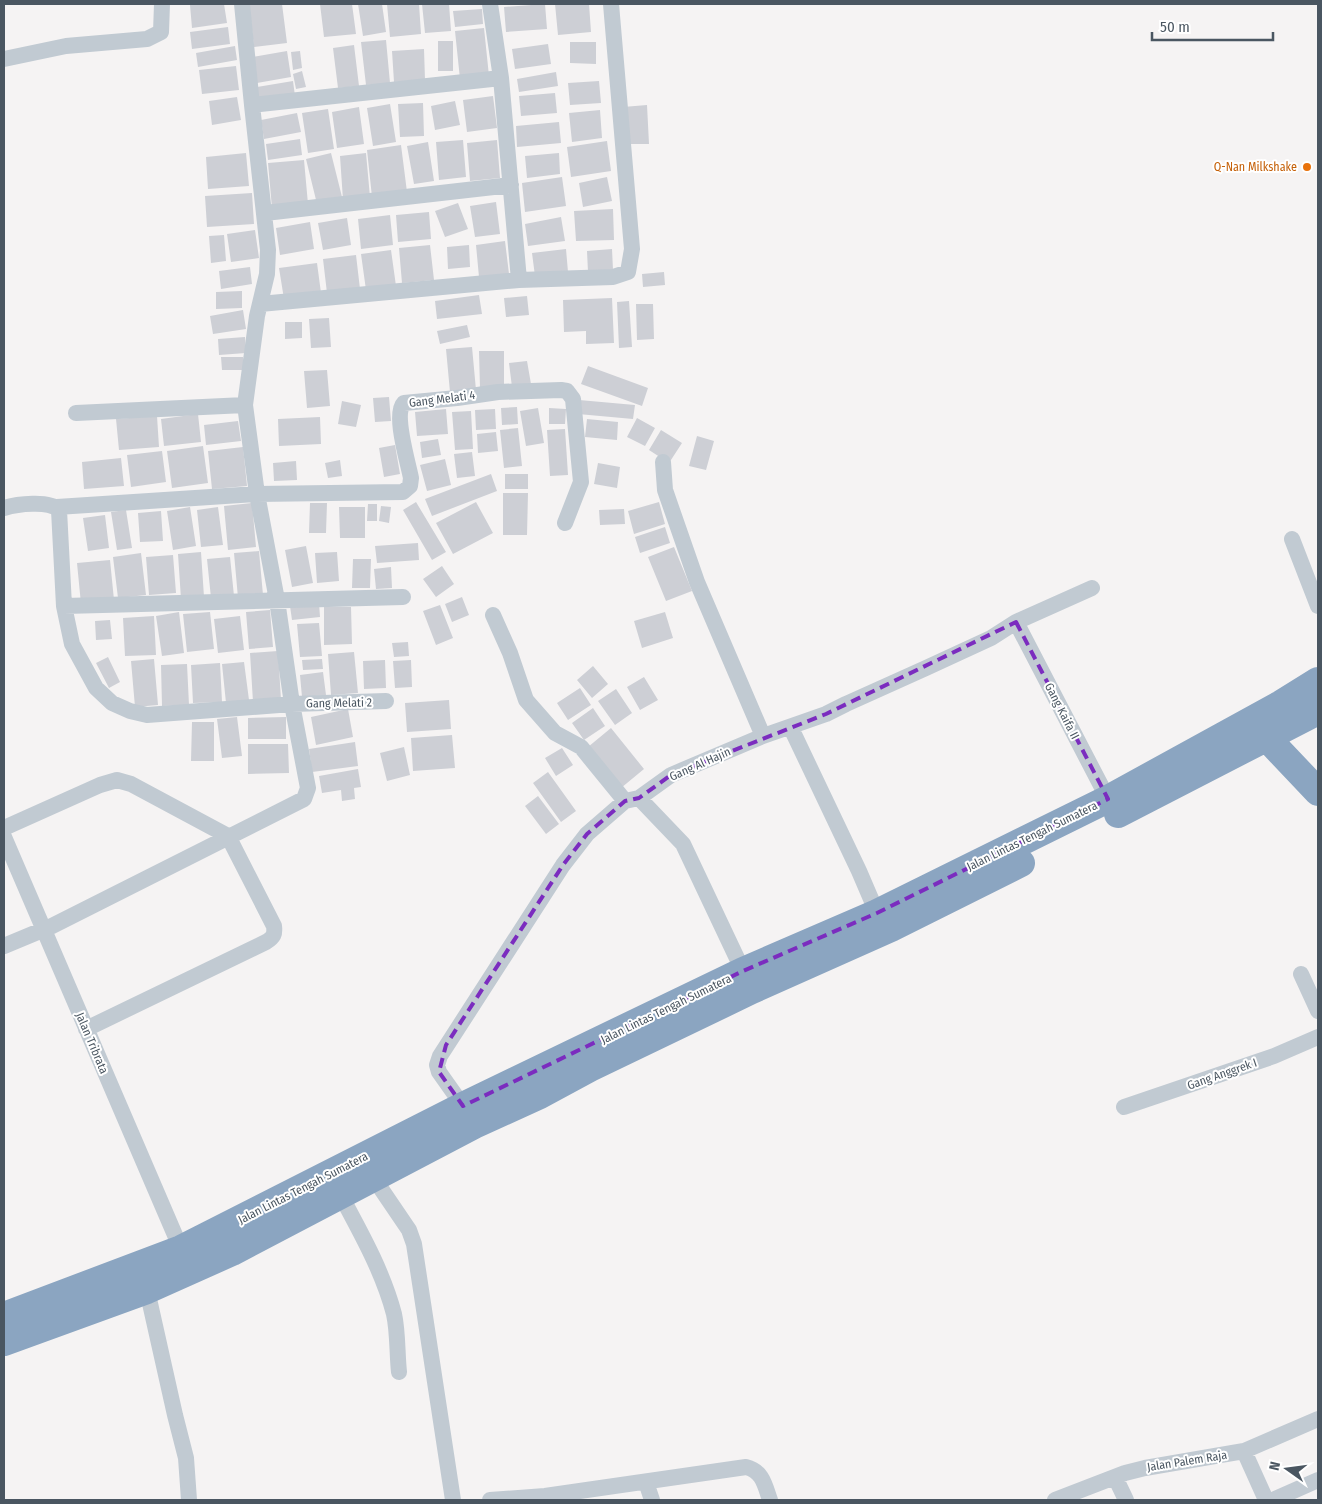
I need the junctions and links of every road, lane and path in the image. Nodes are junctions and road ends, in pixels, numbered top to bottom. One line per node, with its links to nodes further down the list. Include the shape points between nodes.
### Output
1 (162, 4): 5 (street, via 161,32 147,39 66,46)
2 (242, 4): 7 (street)
3 (490, 4): 6 (street)
4 (611, 4): 10 (street, via 631,264 628,272 613,277)
5 (4, 58)
6 (501, 78): 7 (street); 8 (street)
7 (252, 105): 9 (street)
8 (511, 184): 9 (street); 10 (street)
9 (265, 214): 11 (street, via 267,274)
10 (520, 280): 11 (street)
11 (260, 304): 12 (street)
12 (245, 406): 13 (street); 15 (street)
13 (76, 413)
14 (663, 462): 34 (street, via 665,490 697,582)
15 (257, 494): 17 (street); 18 (street, Gang Melati 4, via 403,492 410,486 411,478 399,420 404,403 498,392 557,390 567,391 573,399 581,482); 22 (street)
16 (11, 506): 17 (street)
17 (55, 506): 23 (street, Gang Melati 2, via 60,512)
18 (565, 523)
19 (1292, 539): 24 (street)
20 (1092, 588): 26 (street, Gang Al Hajin)
21 (403, 597): 22 (street)
22 (277, 600): 23 (street); 30 (street)
23 (64, 606): 30 (street, Gang Melati 2, via 72,644 96,688 112,703 130,712 164,714)
24 (1318, 606)
25 (493, 615): 38 (street, via 526,700 555,733 581,747)
26 (1016, 622): 33 (street, Gang Al Hajin, via 991,638); 37 (street, Gang Kaifa II)
27 (1318, 670): 31 (highway)
28 (1318, 681): 31 (highway, Jalan Lintas Tengah Sumatera)
29 (386, 701): 30 (street, Gang Melati 2)
30 (292, 704): 40 (street, via 308,788 304,799)
31 (1281, 704): 37 (highway, Jalan Lintas Tengah Sumatera)
32 (1318, 710): 35 (highway, Jalan Lintas Tengah Sumatera)
33 (791, 728): 34 (street, Gang Al Hajin); 42 (street)
34 (763, 736): 38 (street, Gang Al Hajin, via 671,775)
35 (1267, 738): 36 (highway); 50 (highway, Jalan Lintas Tengah Sumatera, via 891,928)
36 (1318, 792)
37 (1108, 799): 42 (highway, Jalan Lintas Tengah Sumatera)
38 (632, 800): 45 (street, via 683,844); 52 (street, Gang Al Hajin, via 587,834 563,865 440,1056 439,1072)
39 (4, 828): 40 (street, via 117,780)
40 (235, 832): 43 (street); 48 (street, via 274,926 274,936)
41 (4, 837): 43 (street, Jalan Tribrata)
42 (876, 912): 45 (highway, Jalan Lintas Tengah Sumatera)
43 (43, 930): 44 (street); 48 (street, Jalan Tribrata)
44 (4, 946)
45 (743, 971): 50 (highway, Jalan Lintas Tengah Sumatera)
46 (1301, 974): 47 (street)
47 (1318, 1011)
48 (86, 1029): 56 (street, Jalan Tribrata)
49 (1318, 1038): 53 (street, Gang Anggrek I)
50 (585, 1059): 51 (highway, Jalan Lintas Tengah Sumatera)
51 (535, 1085): 52 (highway, Jalan Lintas Tengah Sumatera); 54 (highway, Jalan Lintas Tengah Sumatera, via 474,1125)
52 (463, 1106): 56 (highway, Jalan Lintas Tengah Sumatera)
53 (1124, 1107)
54 (373, 1177): 55 (highway, Jalan Lintas Tengah Sumatera); 68 (street, via 409,1230 414,1244)
55 (340, 1194): 57 (highway, Jalan Lintas Tengah Sumatera, via 232,1252); 60 (street, via 384,1283 394,1316)
56 (181, 1249): 58 (highway, Jalan Lintas Tengah Sumatera)
57 (147, 1290): 59 (highway, Jalan Lintas Tengah Sumatera); 67 (street, via 186,1458)
58 (4, 1316)
59 (4, 1342)
60 (399, 1372)
61 (1318, 1419): 62 (street, Jalan Palem Raja)
62 (1244, 1451): 63 (street, Jalan Palem Raja, via 1145,1468); 74 (street)
63 (1115, 1477): 72 (street, Jalan Palem Raja); 73 (street)
64 (1318, 1480): 75 (street)
65 (646, 1482): 66 (street); 70 (street); 71 (street, via 746,1467 762,1477)
66 (546, 1498): 69 (street)
67 (189, 1500)
68 (453, 1500)
69 (490, 1500)
70 (652, 1500)
71 (770, 1500)
72 (1055, 1500)
73 (1126, 1500)
74 (1266, 1500)
75 (1273, 1500)

